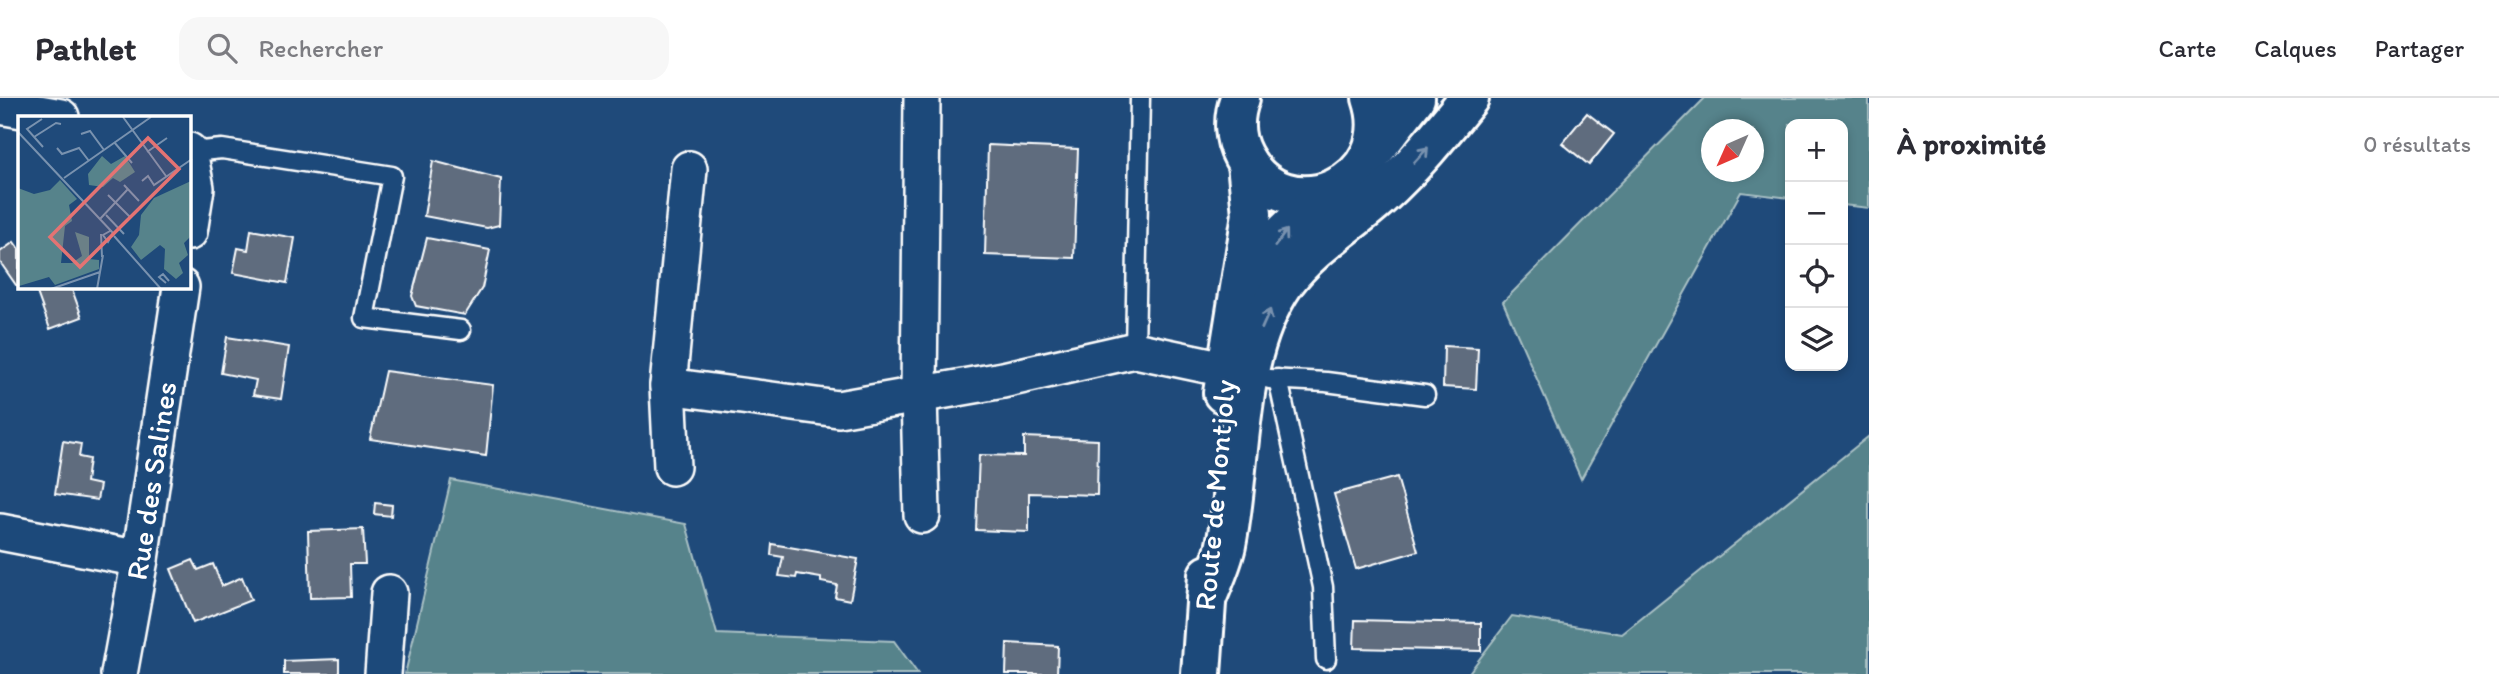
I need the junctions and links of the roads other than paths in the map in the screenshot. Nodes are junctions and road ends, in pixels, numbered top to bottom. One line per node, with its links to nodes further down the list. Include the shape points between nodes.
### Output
1 (922, 98): 22 (street)
2 (1140, 98): 19 (lane)
3 (1240, 98): 12 (main road, via 1235,134)
4 (1372, 98): 10 (main road, via 1378,118)
5 (1415, 98): 10 (main road, Route de Montjoly)
6 (1469, 98): 20 (main road, one-way to 6, via 1259,335 1285,282 1314,250 1396,182)
7 (0, 107): 8 (street)
8 (55, 116)
9 (191, 151): 18 (lane, via 222,149 392,176 364,318)
10 (1371, 155): 14 (main road, Route de Montjoly, via 1352,178)
11 (191, 157): 15 (street, via 196,188)
12 (1247, 163): 14 (main road, via 1273,188 1308,196); 17 (main road, Route de Montjoly, via 1252,214)
13 (689, 169): 21 (street)
14 (1326, 193): 17 (main road, Route de Montjoly, one-way to 14, via 1285,232)
15 (191, 219)
16 (181, 289): 27 (street, Rue des Salines)
17 (1234, 317): 20 (main road, Route de Montjoly)
18 (461, 330)
19 (1135, 350): 20 (street); 22 (street)
20 (1250, 375): 23 (lane); 29 (lane, via 1323,587); 32 (main road, Route de Montjoly, via 1225,549 1206,600)
21 (668, 386): 22 (street, via 838,410); 24 (street)
22 (919, 394): 25 (street)
23 (1424, 395)
24 (672, 467)
25 (922, 515)
26 (0, 532): 27 (street)
27 (140, 559): 30 (street, Rue des Salines)
28 (388, 593): 31 (street)
29 (1325, 659)
30 (119, 674)
31 (383, 674)
32 (1202, 674)

